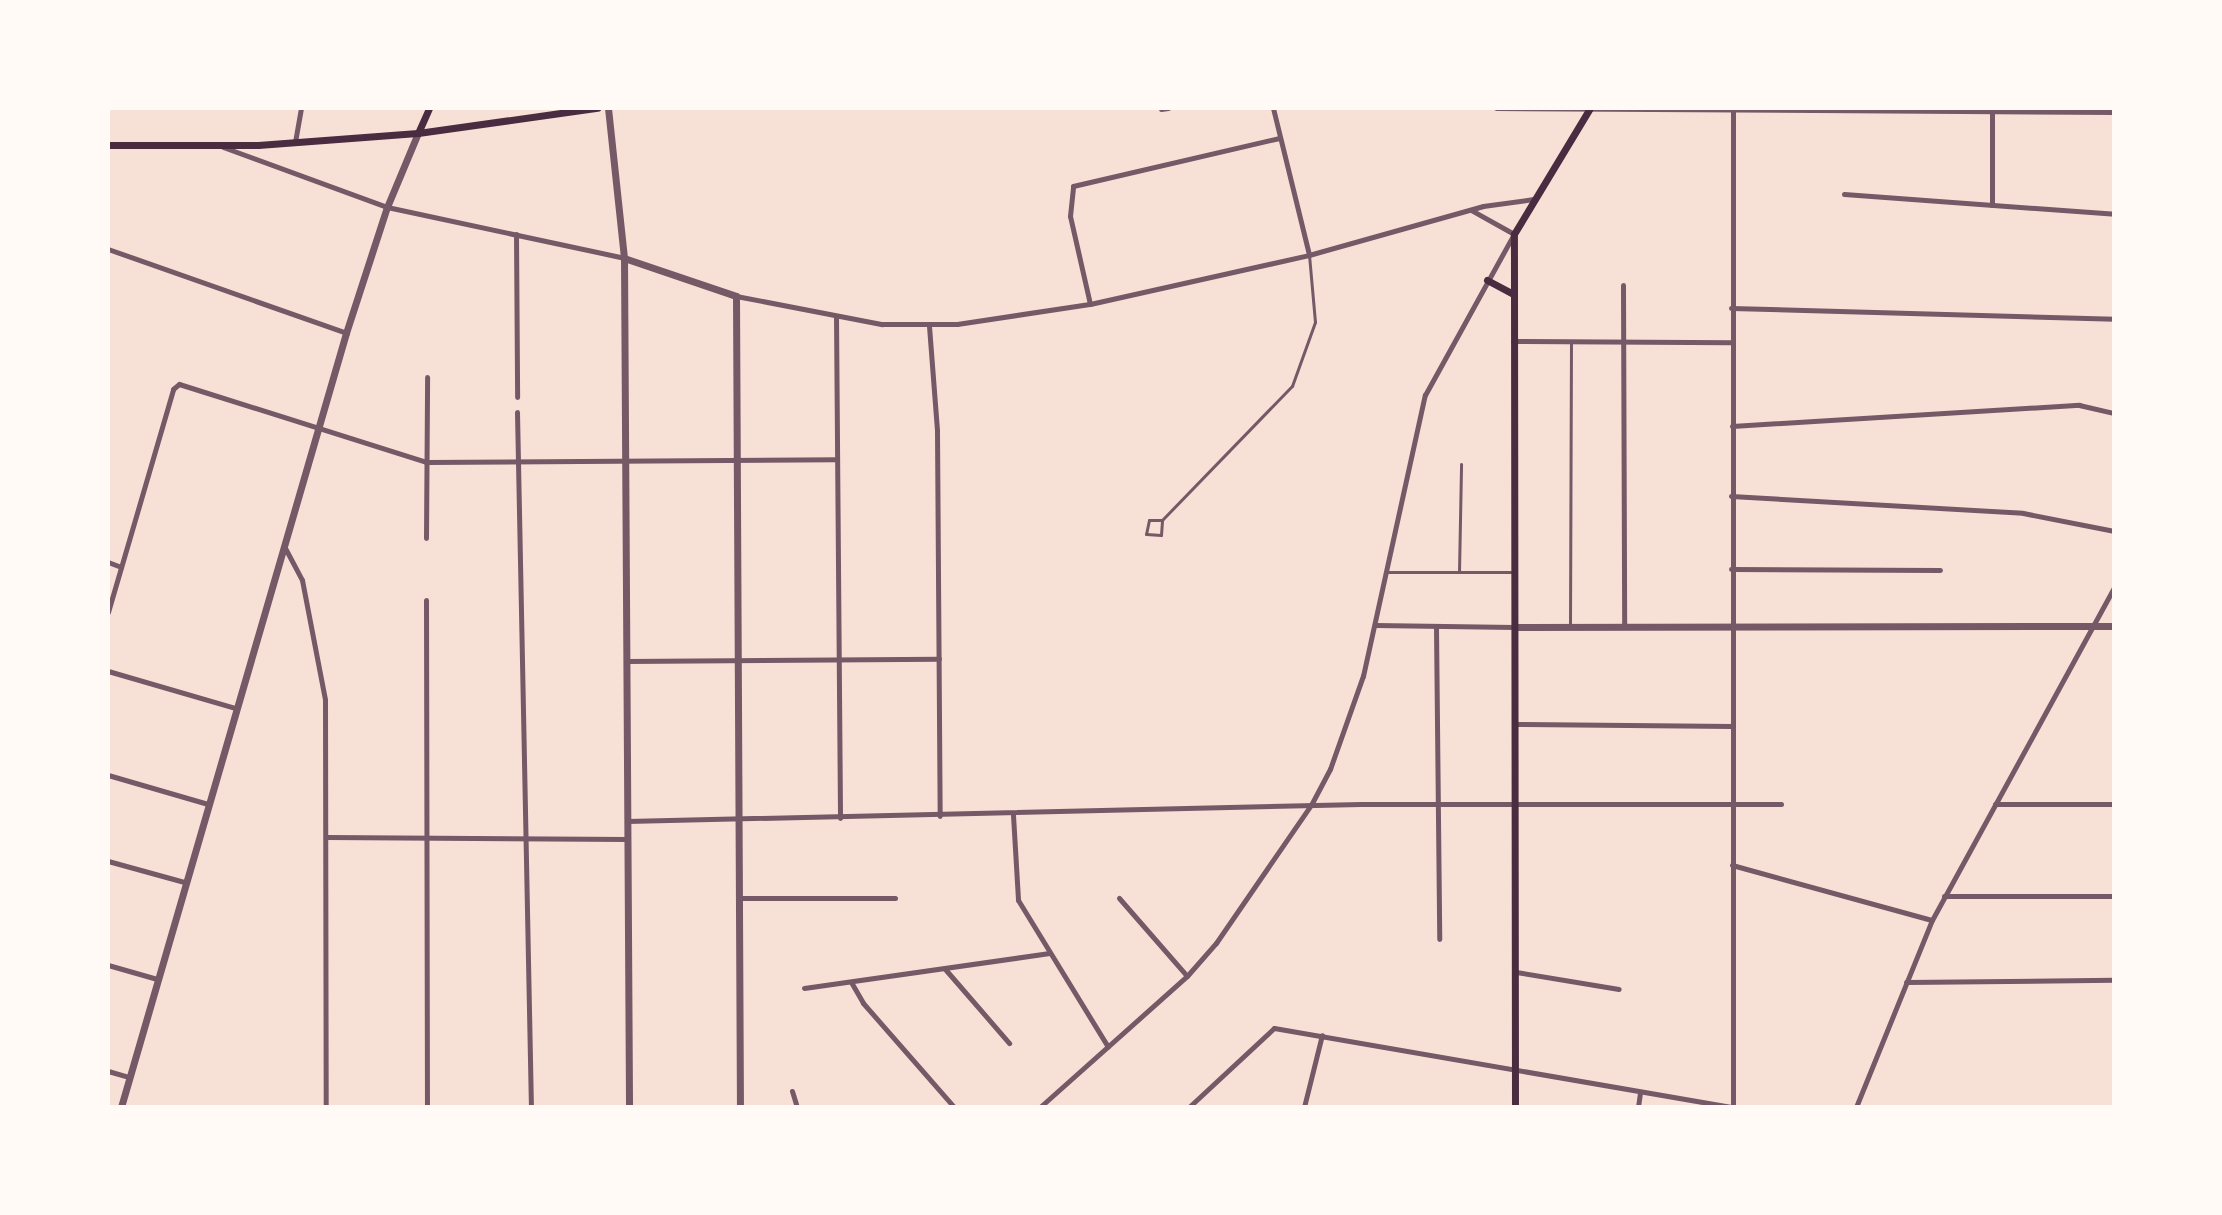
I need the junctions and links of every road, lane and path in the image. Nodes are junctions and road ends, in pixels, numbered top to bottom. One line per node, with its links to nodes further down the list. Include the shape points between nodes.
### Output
1 (301, 108): 14 (street)
2 (429, 108): 12 (main road)
3 (597, 108): 12 (main road)
4 (608, 108): 27 (street)
5 (1273, 108): 13 (street)
6 (1496, 108): 7 (street)
7 (1589, 110): 8 (street); 18 (main road)
8 (1732, 110): 9 (street); 33 (street)
9 (1992, 110): 10 (street); 19 (street)
10 (2098, 110): 11 (street)
11 (2114, 112)
12 (418, 133): 14 (main road); 20 (street)
13 (1279, 138): 26 (street); 32 (street, via 1078,183 1070,191)
14 (295, 142): 16 (main road)
15 (108, 145): 16 (main road)
16 (218, 145): 20 (street)
17 (1844, 194): 19 (street)
18 (1535, 199): 21 (street); 24 (main road)
19 (1992, 205): 22 (street)
20 (387, 207): 23 (street); 37 (street)
21 (1471, 210): 24 (street); 26 (street)
22 (2114, 214)
23 (516, 233): 27 (street); 43 (street)
24 (1514, 234): 28 (street); 30 (main road)
25 (108, 249): 37 (street)
26 (1309, 255): 32 (street); 55 (lane, via 1315,322 1292,386)
27 (624, 258): 31 (street); 50 (street)
28 (1487, 280): 30 (main road, via 1503,284); 63 (street, via 1425,395)
29 (1623, 285): 40 (street)
30 (1513, 294): 38 (main road)
31 (736, 296): 34 (street); 49 (street)
32 (1090, 304): 36 (street)
33 (1731, 308): 35 (street); 41 (street)
34 (836, 316): 36 (street); 48 (street)
35 (2114, 319)
36 (929, 326): 77 (street, via 937,431)
37 (346, 333): 47 (street)
38 (1513, 341): 39 (street); 65 (main road)
39 (1571, 342): 40 (street); 76 (lane)
40 (1623, 342): 41 (street); 71 (street)
41 (1731, 342): 46 (street)
42 (427, 377): 51 (street)
43 (517, 397)
44 (517, 412): 52 (street)
45 (2114, 413): 46 (street, via 2079,405)
46 (1732, 426): 54 (street)
47 (317, 430): 51 (street); 58 (street); 60 (street, via 179,384 173,389)
48 (837, 459): 49 (street); 78 (street)
49 (735, 460): 50 (street); 80 (street)
50 (624, 461): 52 (street); 79 (street)
51 (426, 462): 52 (street); 57 (street)
52 (518, 462): 102 (street)
53 (1461, 464): 64 (lane)
54 (1731, 496): 56 (street, via 2023,513); 61 (street)
55 (1162, 520): 55 (lane, via 1146,522 1146,534 1161,535)
56 (2114, 531)
57 (426, 538)
58 (284, 546): 82 (street); 99 (street, via 302,580 324,689)
59 (108, 562): 60 (street)
60 (121, 567): 68 (street)
61 (1731, 569): 62 (street); 70 (street)
62 (1940, 570)
63 (1386, 572): 64 (lane); 69 (street)
64 (1459, 572): 65 (lane)
65 (1515, 572): 75 (main road)
66 (2114, 587): 72 (street)
67 (426, 600): 100 (street)
68 (108, 612)
69 (1375, 625): 74 (street); 93 (street, via 1347,730)
70 (1731, 625): 71 (street); 72 (street); 84 (street)
71 (1624, 626): 76 (street)
72 (2093, 626): 73 (street); 91 (street)
73 (2114, 626)
74 (1436, 627): 75 (street); 89 (street)
75 (1515, 627): 76 (street); 83 (main road)
76 (1570, 627)
77 (939, 659): 78 (street); 95 (street)
78 (838, 660): 80 (street); 96 (street)
79 (627, 661): 80 (street); 98 (street)
80 (737, 661): 97 (street)
81 (108, 671): 82 (street)
82 (235, 708): 88 (street)
83 (1515, 724): 84 (street); 86 (main road)
84 (1732, 726): 87 (street)
85 (108, 775): 88 (street)
86 (1514, 803): 87 (street); 89 (street); 116 (main road)
87 (1732, 803): 90 (street); 104 (street)
88 (208, 804): 105 (street)
89 (1439, 804): 93 (street); 112 (street)
90 (1781, 804)
91 (1995, 804): 92 (street); 106 (street)
92 (2114, 804)
93 (1311, 805): 94 (street); 117 (street, via 1216,943)
94 (1013, 815): 95 (street); 113 (street, via 1016,894)
95 (940, 816): 96 (street)
96 (840, 818): 97 (street)
97 (738, 819): 98 (street); 108 (street)
98 (627, 821): 101 (street)
99 (326, 837): 100 (street); 133 (street)
100 (427, 839): 102 (street); 134 (street)
101 (627, 839): 102 (street); 136 (street)
102 (526, 840): 135 (street)
103 (108, 861): 105 (street)
104 (1732, 865): 111 (street); 145 (street)
105 (184, 882): 118 (street)
106 (1944, 896): 107 (street); 111 (street)
107 (2114, 896)
108 (738, 898): 109 (street); 137 (street)
109 (895, 898)
110 (1119, 898): 117 (street)
111 (1932, 920): 121 (street)
112 (1439, 939)
113 (1050, 953): 115 (street); 126 (street)
114 (108, 965): 118 (street)
115 (945, 969): 120 (street); 125 (street)
116 (1516, 972): 123 (street); 127 (main road)
117 (1187, 976): 126 (street)
118 (157, 979): 129 (street)
119 (2114, 980): 121 (street)
120 (851, 982): 122 (street); 139 (street, via 863,1003)
121 (1906, 982): 146 (street)
122 (804, 988)
123 (1619, 989)
124 (1322, 1035): 127 (street); 141 (street, via 1274,1028); 142 (street)
125 (1009, 1043)
126 (1108, 1047): 140 (street)
127 (1515, 1068): 131 (street); 143 (main road)
128 (108, 1071): 129 (street)
129 (129, 1077): 132 (street)
130 (792, 1091): 138 (street)
131 (1640, 1092): 144 (street); 145 (street)
132 (121, 1107)
133 (326, 1107)
134 (427, 1107)
135 (531, 1107)
136 (629, 1107)
137 (740, 1107)
138 (797, 1107)
139 (954, 1107)
140 (1040, 1107)
141 (1189, 1107)
142 (1304, 1107)
143 (1515, 1107)
144 (1638, 1107)
145 (1732, 1107)
146 (1856, 1107)

